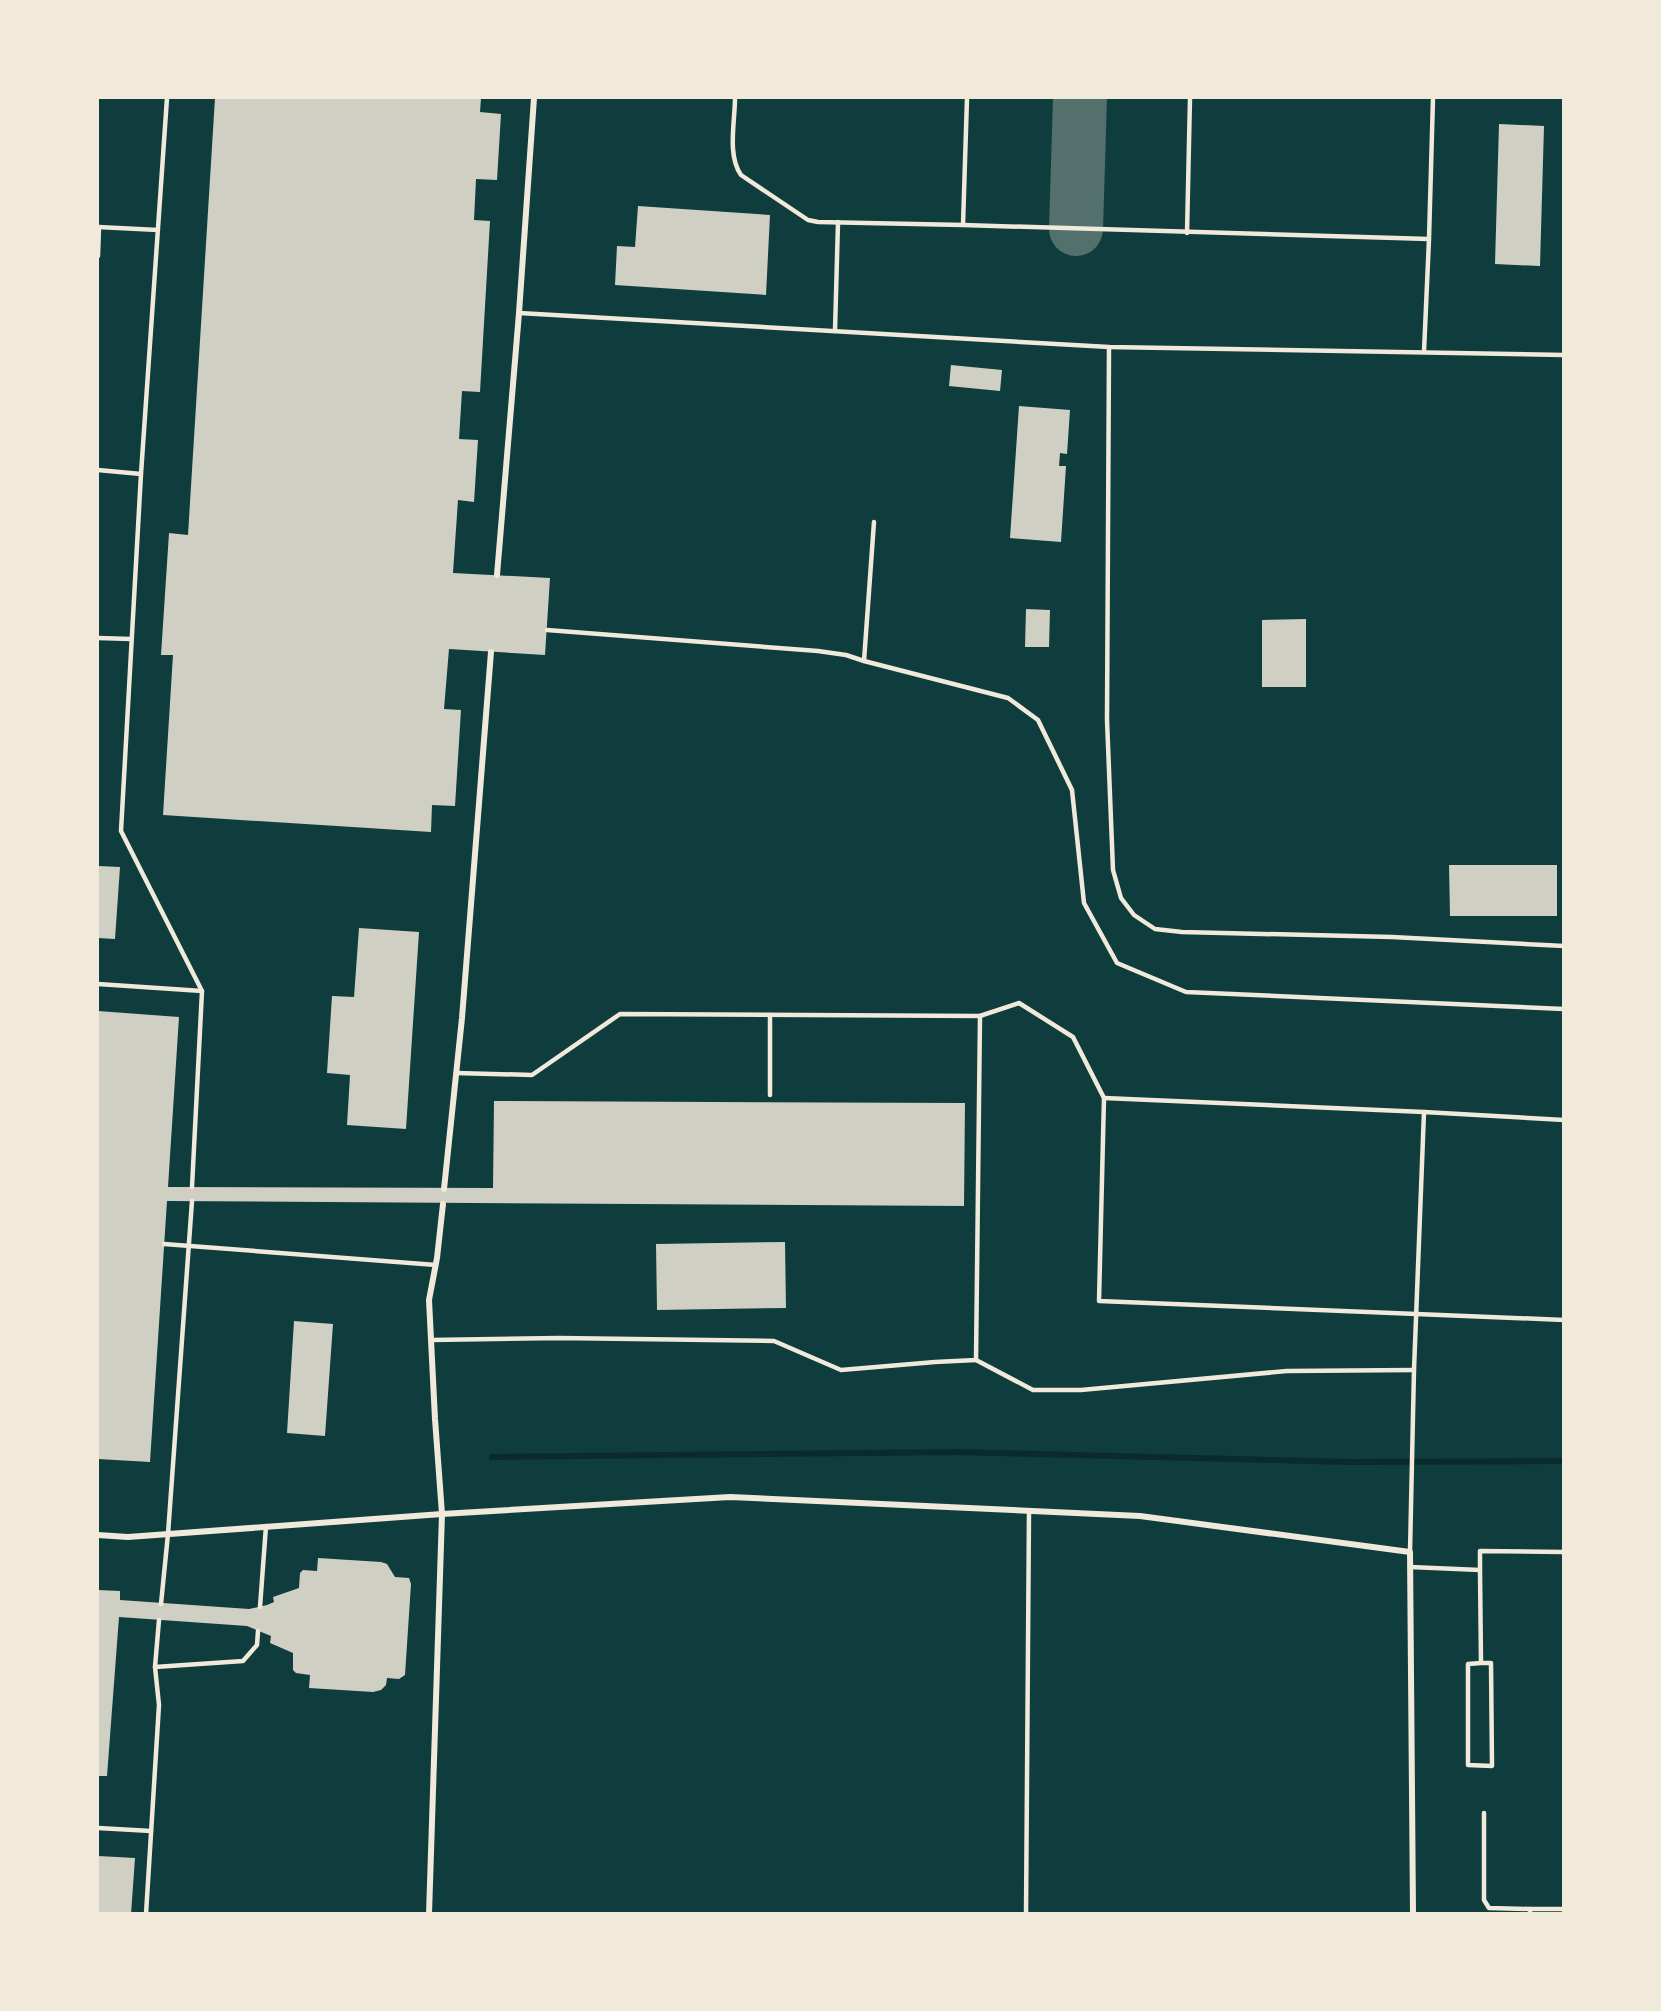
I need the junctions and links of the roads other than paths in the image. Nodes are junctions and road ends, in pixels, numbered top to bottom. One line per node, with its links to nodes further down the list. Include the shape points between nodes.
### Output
1 (167, 98): 10 (lane)
2 (534, 98): 14 (street)
3 (735, 98): 7 (lane, via 735,166 741,175 808,220)
4 (967, 98): 8 (lane)
5 (1190, 98): 11 (lane)
6 (1433, 98): 12 (lane)
7 (838, 222): 8 (lane); 15 (lane)
8 (963, 225): 11 (lane)
9 (98, 227): 10 (lane); 13 (lane)
10 (158, 230): 20 (lane)
11 (1187, 233): 12 (lane)
12 (1429, 239): 17 (lane)
13 (98, 256)
14 (519, 313): 15 (lane); 22 (street)
15 (834, 332): 16 (lane)
16 (1109, 347): 17 (lane); 28 (lane, via 1108,745 1113,870 1121,898 1134,915 1155,929 1182,932)
17 (1424, 352): 18 (lane)
18 (1563, 355)
19 (98, 470): 20 (lane)
20 (141, 474): 25 (lane)
21 (874, 522): 27 (lane)
22 (497, 575)
23 (547, 630): 27 (lane, via 818,651)
24 (98, 638): 25 (lane)
25 (131, 639): 30 (lane, via 121,831)
26 (491, 652): 34 (street)
27 (864, 661): 31 (lane, via 1008,698 1038,720 1072,790 1084,903 1117,963 1186,993)
28 (1563, 946)
29 (98, 984): 30 (lane)
30 (202, 991): 39 (lane)
31 (1563, 1009)
32 (770, 1015): 33 (lane); 34 (lane, via 620,1014 532,1075); 35 (lane)
33 (980, 1016): 36 (lane, via 1019,1003 1073,1036); 49 (lane)
34 (456, 1073): 40 (street)
35 (770, 1095)
36 (1104, 1098): 37 (lane); 46 (lane, via 1099,1301)
37 (1424, 1112): 38 (lane); 46 (lane)
38 (1563, 1120)
39 (192, 1187)
40 (444, 1189)
41 (192, 1201): 44 (lane)
42 (443, 1204): 45 (street)
43 (164, 1244): 44 (lane)
44 (189, 1246): 45 (lane); 54 (lane)
45 (436, 1265): 48 (street, via 429,1299)
46 (1416, 1314): 47 (lane); 50 (lane)
47 (1563, 1320)
48 (431, 1340): 49 (lane, via 774,1341 841,1370); 52 (street)
49 (976, 1360): 50 (lane, via 1033,1390 1082,1390 1287,1371)
50 (1414, 1370): 56 (lane)
51 (1029, 1510): 52 (street, via 729,1497); 56 (street, via 1140,1516); 73 (lane)
52 (442, 1514): 53 (street); 72 (street)
53 (266, 1526): 54 (street); 61 (lane)
54 (168, 1534): 55 (street); 60 (lane)
55 (98, 1535)
56 (1410, 1552): 58 (street)
57 (1563, 1552): 59 (lane, via 1480,1551)
58 (1410, 1567): 59 (lane); 74 (street)
59 (1480, 1570): 64 (lane)
60 (161, 1604)
61 (260, 1607)
62 (159, 1620): 65 (lane)
63 (258, 1630): 65 (lane, via 257,1645 243,1662)
64 (1481, 1663): 64 (lane, via 1468,1664 1468,1765 1492,1766 1491,1663)
65 (155, 1668): 68 (lane, via 159,1705)
66 (1484, 1813): 70 (lane, via 1484,1900 1489,1908)
67 (98, 1828): 68 (lane)
68 (151, 1831): 71 (lane)
69 (1561, 1910): 70 (lane)
70 (1530, 1911)
71 (146, 1914)
72 (429, 1914)
73 (1026, 1914)
74 (1413, 1914)

